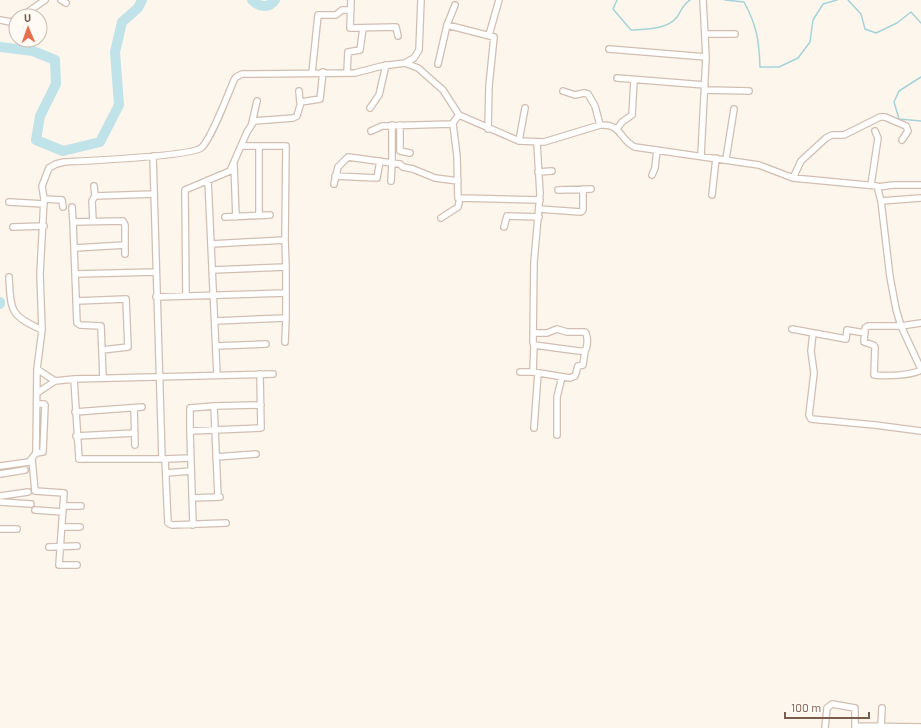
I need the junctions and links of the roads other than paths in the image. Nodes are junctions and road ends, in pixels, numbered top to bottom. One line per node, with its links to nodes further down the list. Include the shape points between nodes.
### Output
1 (45, 0): 7 (street)
2 (351, 0): 8 (street)
3 (421, 0): 17 (street, via 419,50 414,58)
4 (498, 0): 13 (street)
5 (703, 0): 11 (street)
6 (455, 5): 9 (street)
7 (34, 8)
8 (350, 10): 10 (street, via 350,28); 21 (street, via 342,10 336,15 318,15)
9 (447, 25): 13 (street); 18 (street)
10 (362, 28): 14 (street, via 396,27); 22 (street, via 360,50 348,52)
11 (705, 34): 12 (street); 16 (street)
12 (735, 34)
13 (489, 35): 41 (street, via 494,37 495,41 489,80)
14 (398, 36)
15 (609, 49): 16 (street)
16 (706, 57): 25 (street)
17 (405, 63): 19 (street); 34 (street, via 418,68 443,90)
18 (438, 64)
19 (386, 65): 22 (street); 31 (street, via 379,96)
20 (323, 72): 21 (street); 22 (street); 30 (street, via 322,97)
21 (312, 73): 51 (street, via 239,75 234,80 221,112 201,148 193,152)
22 (347, 73)
23 (617, 78): 24 (street)
24 (634, 80): 25 (street); 40 (street, via 632,115)
25 (705, 87): 28 (street); 52 (street)
26 (299, 91): 30 (street)
27 (563, 91): 39 (street, via 575,95 588,94 595,106)
28 (749, 92)
29 (257, 101): 35 (street)
30 (300, 103): 35 (street, via 293,118 256,120)
31 (370, 108)
32 (525, 108): 45 (street)
33 (734, 109): 54 (street)
34 (459, 115): 36 (street); 41 (street)
35 (252, 123): 47 (street)
36 (453, 124): 38 (street); 65 (street)
37 (392, 125): 38 (street); 42 (street); 56 (street)
38 (400, 125): 50 (street, via 400,151)
39 (600, 125): 40 (street); 46 (street)
40 (616, 127): 49 (street, via 631,145)
41 (488, 129): 45 (street)
42 (371, 131)
43 (876, 132): 67 (street, via 878,138)
44 (902, 140): 62 (street, via 908,131 906,126 880,117 844,135 826,138 801,161)
45 (520, 141): 46 (street)
46 (537, 143): 59 (street)
47 (241, 146): 48 (street); 57 (street)
48 (259, 146): 86 (street); 97 (street, via 286,146)
49 (657, 150): 52 (street); 60 (street)
50 (410, 153)
51 (153, 156): 74 (street); 82 (street, via 56,164 50,168 43,180)
52 (701, 156): 53 (street)
53 (716, 158): 54 (street); 75 (street)
54 (726, 159): 62 (street, via 759,164)
55 (380, 161): 56 (street); 61 (street, via 348,157 338,168); 61 (street, via 377,178)
56 (392, 163): 64 (street); 65 (street, via 435,178)
57 (234, 165): 63 (street, via 226,174); 89 (street)
58 (552, 171): 59 (street)
59 (538, 172): 79 (street)
60 (652, 175)
61 (335, 176): 66 (street)
62 (793, 178): 67 (street)
63 (208, 180): 98 (street); 109 (street, via 185,190)
64 (391, 181)
65 (458, 181): 77 (street)
66 (334, 184)
67 (871, 185): 70 (street)
68 (921, 185): 70 (street)
69 (94, 186): 76 (street)
70 (878, 187): 80 (street)
71 (583, 189): 72 (street); 73 (street); 85 (street, via 581,212)
72 (591, 189)
73 (558, 190)
74 (154, 194): 76 (street); 104 (street)
75 (712, 195)
76 (95, 196): 92 (street, via 92,201)
77 (458, 198): 79 (street); 91 (street, via 458,207)
78 (921, 198): 80 (street)
79 (540, 200): 85 (street)
80 (881, 201): 115 (street, via 892,291)
81 (9, 202): 82 (street)
82 (44, 202): 83 (street, via 62,200); 94 (street)
83 (63, 207)
84 (72, 207): 93 (street)
85 (539, 209): 90 (street)
86 (259, 216): 87 (street); 89 (street)
87 (270, 216)
88 (225, 217): 89 (street)
89 (236, 217)
90 (539, 217): 96 (street, via 507,216); 118 (street, via 534,262)
91 (441, 218)
92 (93, 221): 93 (street); 99 (street, via 123,221)
93 (73, 222): 100 (street)
94 (44, 226): 95 (street); 117 (street, via 40,274)
95 (12, 227)
96 (504, 227)
97 (285, 240): 98 (street); 102 (street)
98 (211, 244): 103 (street)
99 (125, 245): 100 (street); 101 (street)
100 (75, 248): 105 (street)
101 (125, 254)
102 (286, 267): 103 (street); 107 (street)
103 (212, 270): 108 (street)
104 (156, 272): 105 (street); 110 (street)
105 (76, 274): 111 (street)
106 (9, 277): 117 (street, via 11,308 20,320)
107 (286, 293): 108 (street); 112 (street)
108 (214, 294): 109 (street); 113 (street)
109 (186, 296): 110 (street)
110 (156, 297): 134 (street)
111 (76, 301): 125 (street, via 78,324 101,326); 125 (street, via 126,299 128,347)
112 (286, 318): 113 (street); 121 (street)
113 (215, 321): 123 (street)
114 (921, 323): 115 (street)
115 (901, 326): 120 (street, via 868,326); 128 (street)
116 (792, 329): 119 (street)
117 (42, 330): 127 (street)
118 (533, 333): 124 (street); 126 (street, via 547,333 557,329 585,332)
119 (813, 333): 120 (street, via 846,339 847,330); 148 (street, via 810,351 814,373 810,418 817,421)
120 (865, 333): 128 (street, via 864,342 874,345 875,348 874,375 913,373)
121 (285, 342)
122 (266, 344): 123 (street)
123 (216, 346): 133 (street)
124 (534, 346): 126 (street); 130 (street)
125 (102, 350): 136 (street)
126 (585, 351): 135 (street, via 583,365 578,366 574,378)
127 (37, 369): 138 (street); 139 (street)
128 (921, 369)
129 (520, 372): 130 (street)
130 (535, 372): 135 (street); 145 (street)
131 (260, 374): 132 (street); 133 (street); 140 (street)
132 (273, 374)
133 (217, 375): 134 (street)
134 (160, 376): 136 (street); 157 (street)
135 (562, 377): 150 (street, via 557,397)
136 (103, 378): 137 (street)
137 (74, 379): 138 (street); 144 (street)
138 (55, 381): 139 (street)
139 (37, 393): 156 (street, via 36,453)
140 (261, 405): 141 (street); 147 (street, via 260,428)
141 (214, 406): 146 (street, via 190,408); 147 (street)
142 (142, 407): 143 (street)
143 (134, 408): 144 (street); 149 (street)
144 (75, 412): 151 (street)
145 (534, 428)
146 (190, 431): 147 (street); 155 (street)
147 (215, 431): 154 (street)
148 (921, 431)
149 (134, 433): 151 (street); 152 (street)
150 (557, 435)
151 (76, 436): 157 (street, via 80,460)
152 (135, 445)
153 (256, 454): 154 (street)
154 (216, 457): 165 (street, via 220,497)
155 (190, 458): 157 (street); 160 (street)
156 (32, 459): 158 (street, via 29,462); 168 (street, via 35,491 64,493)
157 (164, 459): 161 (street)
158 (0, 466)
159 (25, 470): 162 (street)
160 (191, 472): 161 (street); 165 (street)
161 (166, 473): 173 (street, via 169,524)
162 (0, 474)
163 (28, 492): 164 (street)
164 (0, 496)
165 (192, 498): 173 (street)
166 (0, 502): 167 (street)
167 (31, 504)
168 (63, 506): 169 (street); 171 (street)
169 (81, 506)
170 (35, 510): 171 (street)
171 (63, 512): 174 (street)
172 (226, 523): 173 (street)
173 (193, 525)
174 (63, 527): 175 (street); 178 (street)
175 (80, 527)
176 (0, 529): 177 (street)
177 (17, 529)
178 (61, 546): 179 (street); 180 (street); 181 (street, via 59,565)
179 (77, 546)
180 (49, 547)
181 (77, 566)
182 (882, 708): 183 (street)
183 (881, 726): 184 (street); 185 (street)
184 (855, 727): 186 (street, via 855,708 832,704 826,708)
185 (921, 727)
186 (825, 728)

